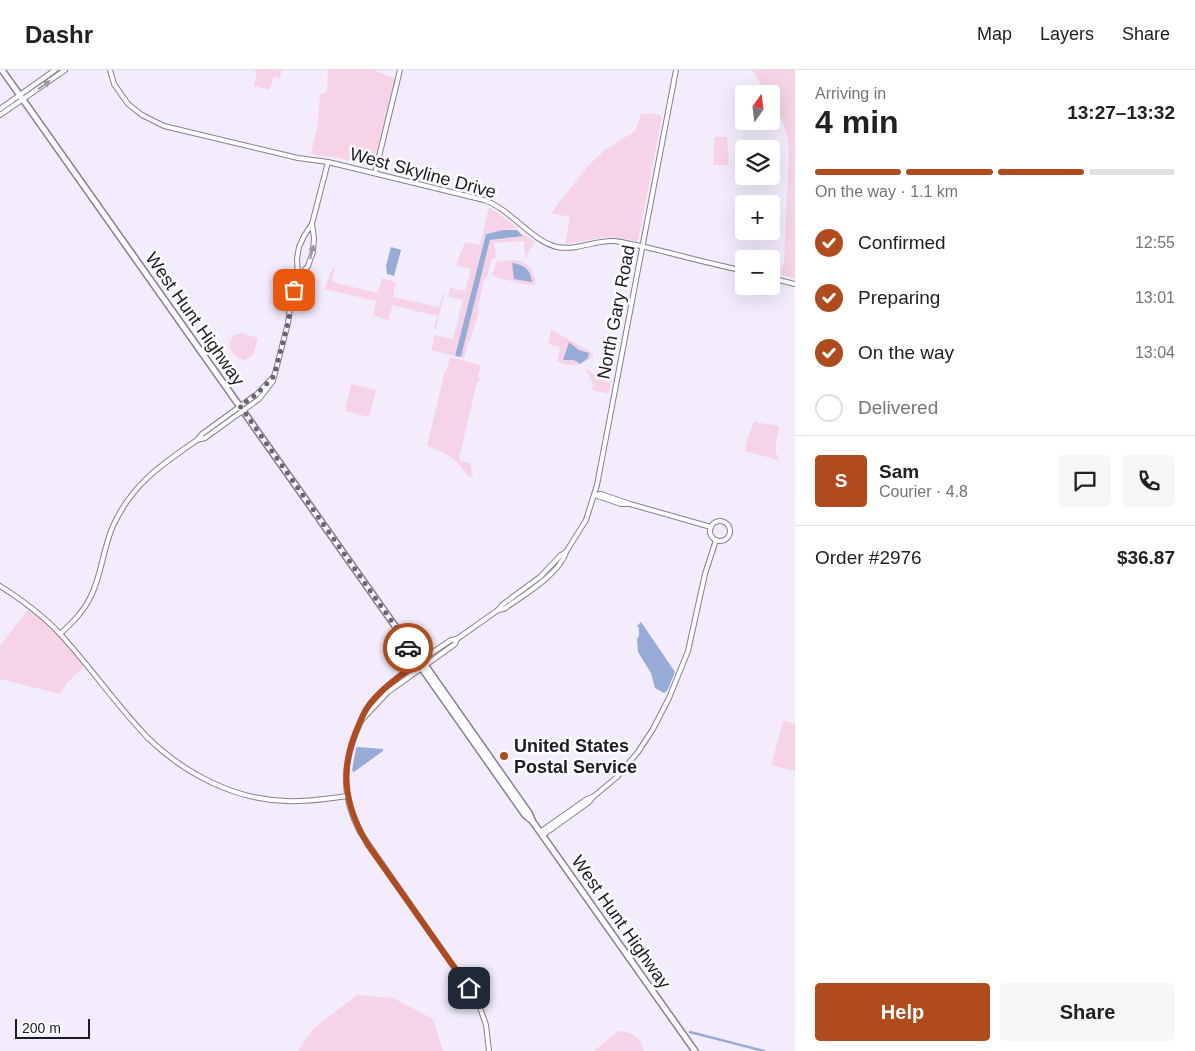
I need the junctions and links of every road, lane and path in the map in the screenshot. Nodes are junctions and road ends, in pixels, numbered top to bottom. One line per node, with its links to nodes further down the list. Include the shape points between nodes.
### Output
1 (2, 70): 7 (main road, West Hunt Highway)
2 (55, 70): 7 (street)
3 (65, 70): 7 (street, one-way to 3)
4 (110, 70): 11 (street, West Skyline Drive, via 114,84 128,104 152,121 298,158)
5 (400, 70): 12 (street)
6 (676, 70): 14 (street, North Gary Road)
7 (21, 97): 8 (street); 19 (main road, West Hunt Highway)
8 (16, 101): 9 (street); 10 (street)
9 (0, 109)
10 (0, 115)
11 (328, 162): 12 (street, West Skyline Drive); 13 (street)
12 (375, 173): 14 (street, West Skyline Drive, via 493,203 541,240 556,247 607,241)
13 (312, 224): 16 (street, via 299,247); 16 (street, one-way to 13, via 308,266 312,252)
14 (643, 247): 15 (street, West Skyline Drive); 21 (street, North Gary Road)
15 (735, 269)
16 (298, 278): 19 (street, via 274,376)
17 (780, 280): 18 (street)
18 (795, 284)
19 (239, 410): 20 (street); 20 (street, via 205,438); 29 (main road, West Hunt Highway)
20 (197, 440): 25 (street, via 156,469 132,494 113,527 92,594 83,611)
21 (595, 495): 22 (street, via 601,494); 26 (street, North Gary Road, via 586,520 557,567 541,583)
22 (711, 527): 23 (street); 23 (street, via 721,521 730,528 726,539)
23 (716, 540): 31 (street, via 688,651 653,729 617,777 589,802)
24 (0, 586): 25 (street)
25 (60, 634): 30 (street, via 148,737 173,759 203,778 236,792 269,800)
26 (457, 639): 27 (street, North Gary Road); 28 (street, North Gary Road)
27 (449, 642): 28 (street); 29 (street, North Gary Road)
28 (446, 650): 29 (street, North Gary Road)
29 (422, 664): 30 (street, North Gary Road, via 393,682 364,711 348,756); 31 (main road, West Hunt Highway, via 525,815)
30 (348, 796): 32 (street, North Gary Road, via 356,824 368,845 478,1002 486,1024)
31 (541, 833): 33 (main road, West Hunt Highway)
32 (489, 1051)
33 (695, 1051)

